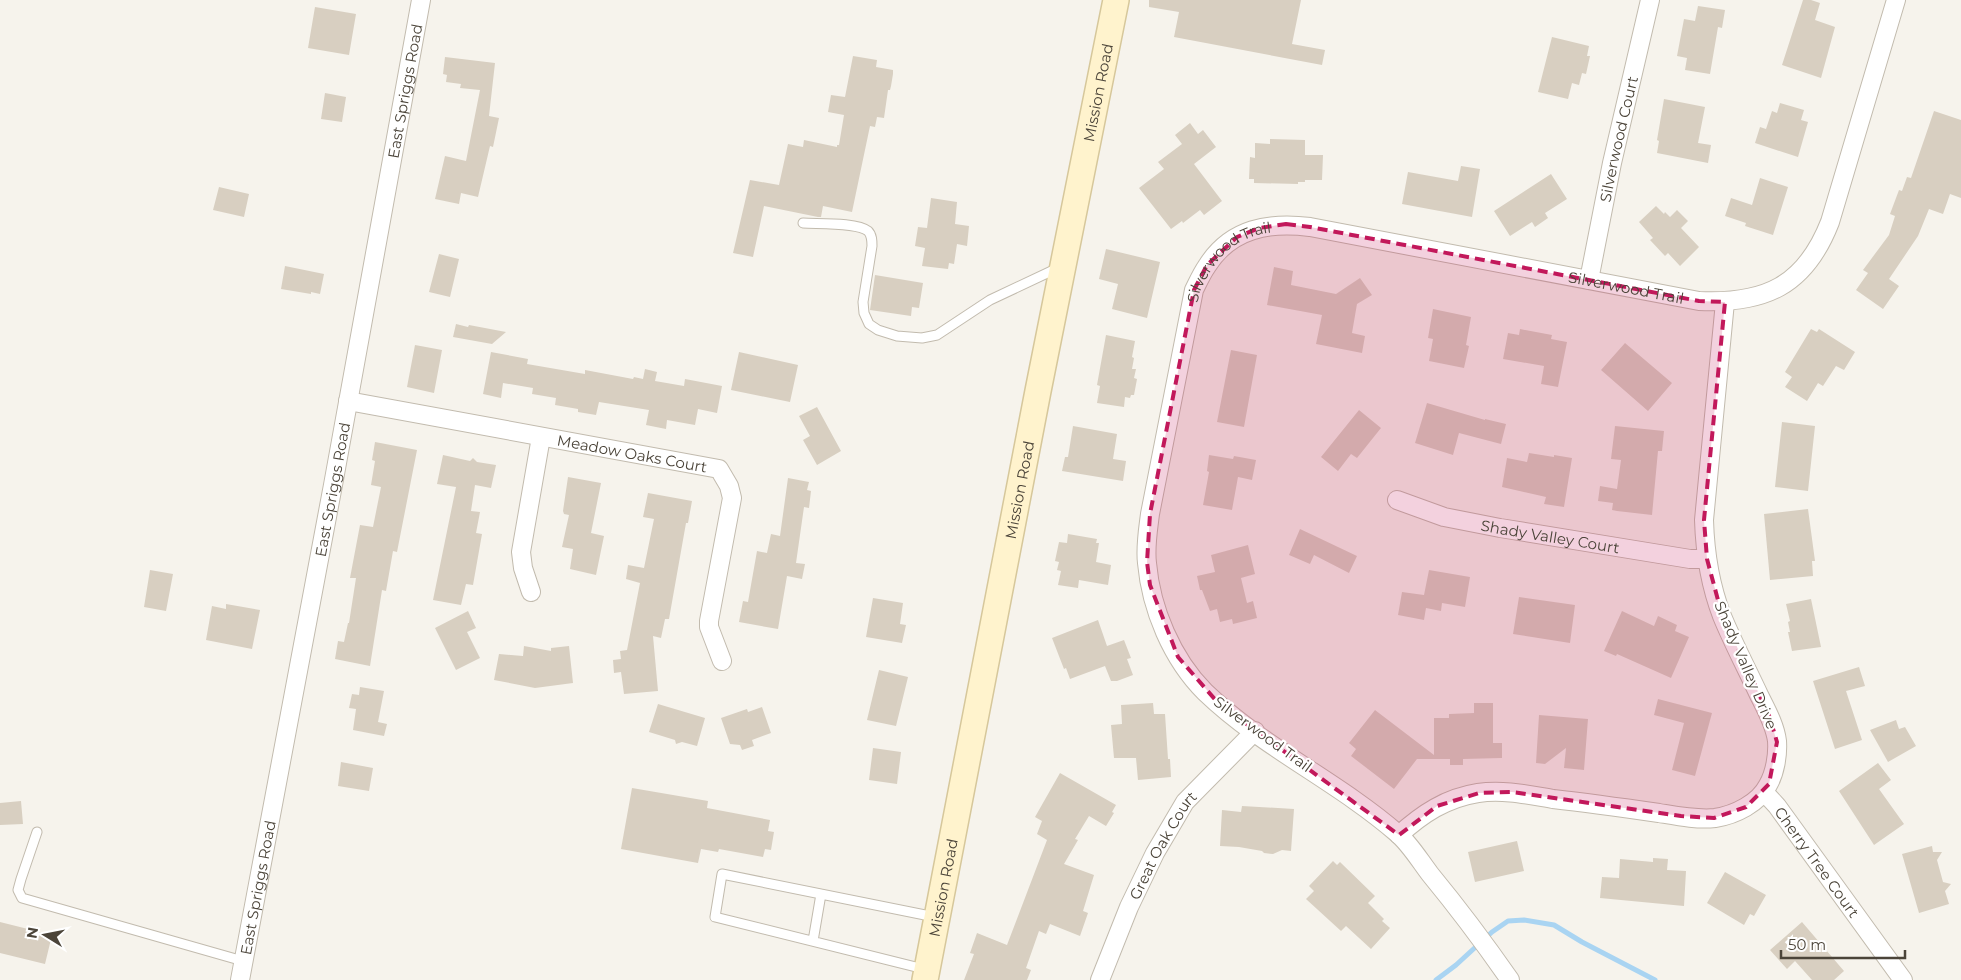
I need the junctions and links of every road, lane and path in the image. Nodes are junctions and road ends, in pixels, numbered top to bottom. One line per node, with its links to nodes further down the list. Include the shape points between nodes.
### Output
1 (421, 0): 9 (street, East Spriggs Road)
2 (1116, 0): 6 (street, Mission Road)
3 (1650, 0): 7 (street, Silverwood Court)
4 (1896, 0): 8 (street, Silverwood Trail, via 1822,242 1807,265 1790,280 1761,295)
5 (803, 223): 6 (lane, via 844,225 869,232 872,246 864,313 869,324 897,336 922,338 937,335 990,300)
6 (1063, 266): 20 (street, Mission Road)
7 (1589, 280): 8 (street, Silverwood Trail, via 1699,301); 15 (street, Silverwood Trail, via 1286,224 1259,228 1237,237 1207,264 1194,290 1187,322 1150,514 1147,562 1158,612 1178,657 1204,690)
8 (1725, 302): 12 (street, Shady Valley Drive, via 1704,520)
9 (348, 401): 10 (street, Meadow Oaks Court); 22 (street, East Spriggs Road)
10 (541, 437): 13 (street, via 521,552); 14 (street, Meadow Oaks Court, via 719,469 732,498 709,627)
11 (1397, 500): 12 (street, Shady Valley Court, via 1444,517 1500,528 1690,559)
12 (1707, 559): 16 (street, Shady Valley Drive, via 1722,615 1775,732 1776,756)
13 (531, 592)
14 (722, 661)
15 (1255, 731): 18 (street, Silverwood Trail, via 1361,804); 25 (street, Great Oak Court, via 1185,802 1129,907)
16 (1764, 792): 18 (street, via 1746,807 1714,818 1512,792 1479,793 1437,806); 27 (street, Cherry Tree Court)
17 (37, 832): 22 (lane, via 18,890 22,898)
18 (1399, 835): 26 (street, Silverwood Trail)
19 (821, 894): 20 (lane); 21 (lane); 21 (lane, via 722,874 715,917)
20 (937, 917): 23 (street, Mission Road)
21 (813, 941): 23 (lane)
22 (243, 961): 24 (street, East Spriggs Road)
23 (926, 975)
24 (240, 980)
25 (1100, 980)
26 (1510, 980)
27 (1902, 980)

